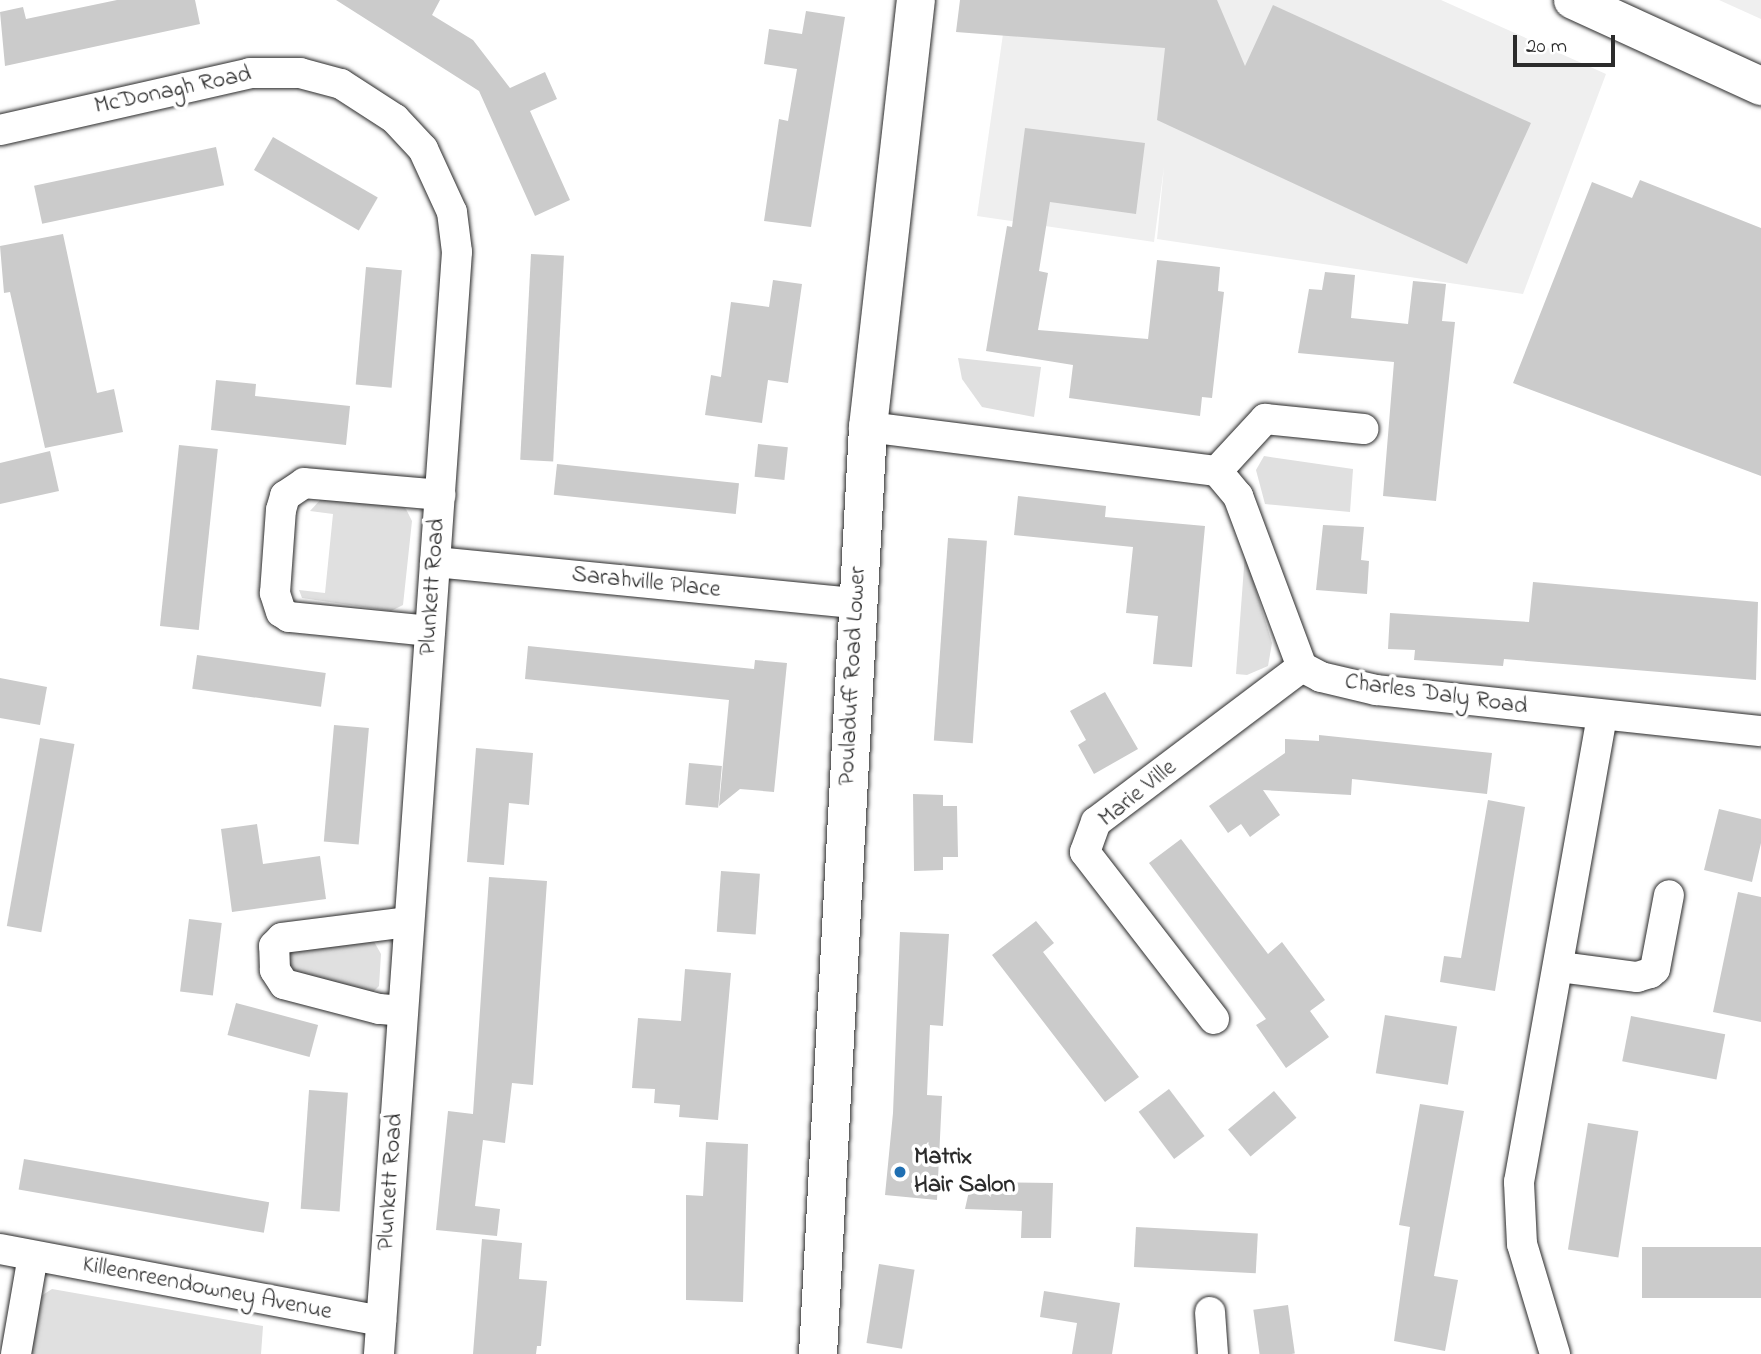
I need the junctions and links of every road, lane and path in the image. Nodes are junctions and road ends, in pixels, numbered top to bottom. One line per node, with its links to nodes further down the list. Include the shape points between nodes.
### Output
1 (916, 0): 6 (street, Pouladuff Road Lower)
2 (1573, 0): 3 (street)
3 (1761, 86)
4 (0, 130): 5 (street, McDonagh Road, via 250,73 320,78 375,102 411,134 434,168 447,201)
5 (457, 252): 9 (street, Plunkett Road)
6 (868, 427): 8 (street); 11 (street, Pouladuff Road Lower)
7 (1363, 429): 8 (street, via 1265,419)
8 (1217, 471): 13 (street, via 1238,496)
9 (440, 495): 10 (street, Plunkett Road); 12 (street, via 304,483 285,496 281,510 275,593 281,612 289,617)
10 (435, 562): 11 (street, Sarahville Place); 12 (street, Plunkett Road)
11 (856, 603): 27 (street, Pouladuff Road Lower)
12 (430, 631): 17 (street, Plunkett Road)
13 (1302, 667): 14 (street, Charles Daly Road, via 1321,677 1376,690); 20 (street, Marie Ville, via 1096,822 1085,852)
14 (1602, 717): 15 (street, Charles Daly Road); 18 (street)
15 (1761, 731)
16 (1669, 895): 18 (street, via 1655,969 1650,973 1637,977)
17 (409, 922): 19 (street, Plunkett Road); 19 (street, via 282,938 274,946 275,970 284,984)
18 (1560, 967): 29 (street, via 1519,1182 1518,1214 1532,1285)
19 (403, 1011): 24 (street, Plunkett Road)
20 (1214, 1019)
21 (0, 1249): 22 (street, Killeenreendowney Avenue)
22 (33, 1256): 24 (street, Killeenreendowney Avenue); 25 (street)
23 (1210, 1312): 28 (street)
24 (381, 1321): 26 (street, Plunkett Road)
25 (16, 1354)
26 (379, 1354)
27 (818, 1354)
28 (1213, 1354)
29 (1555, 1354)

